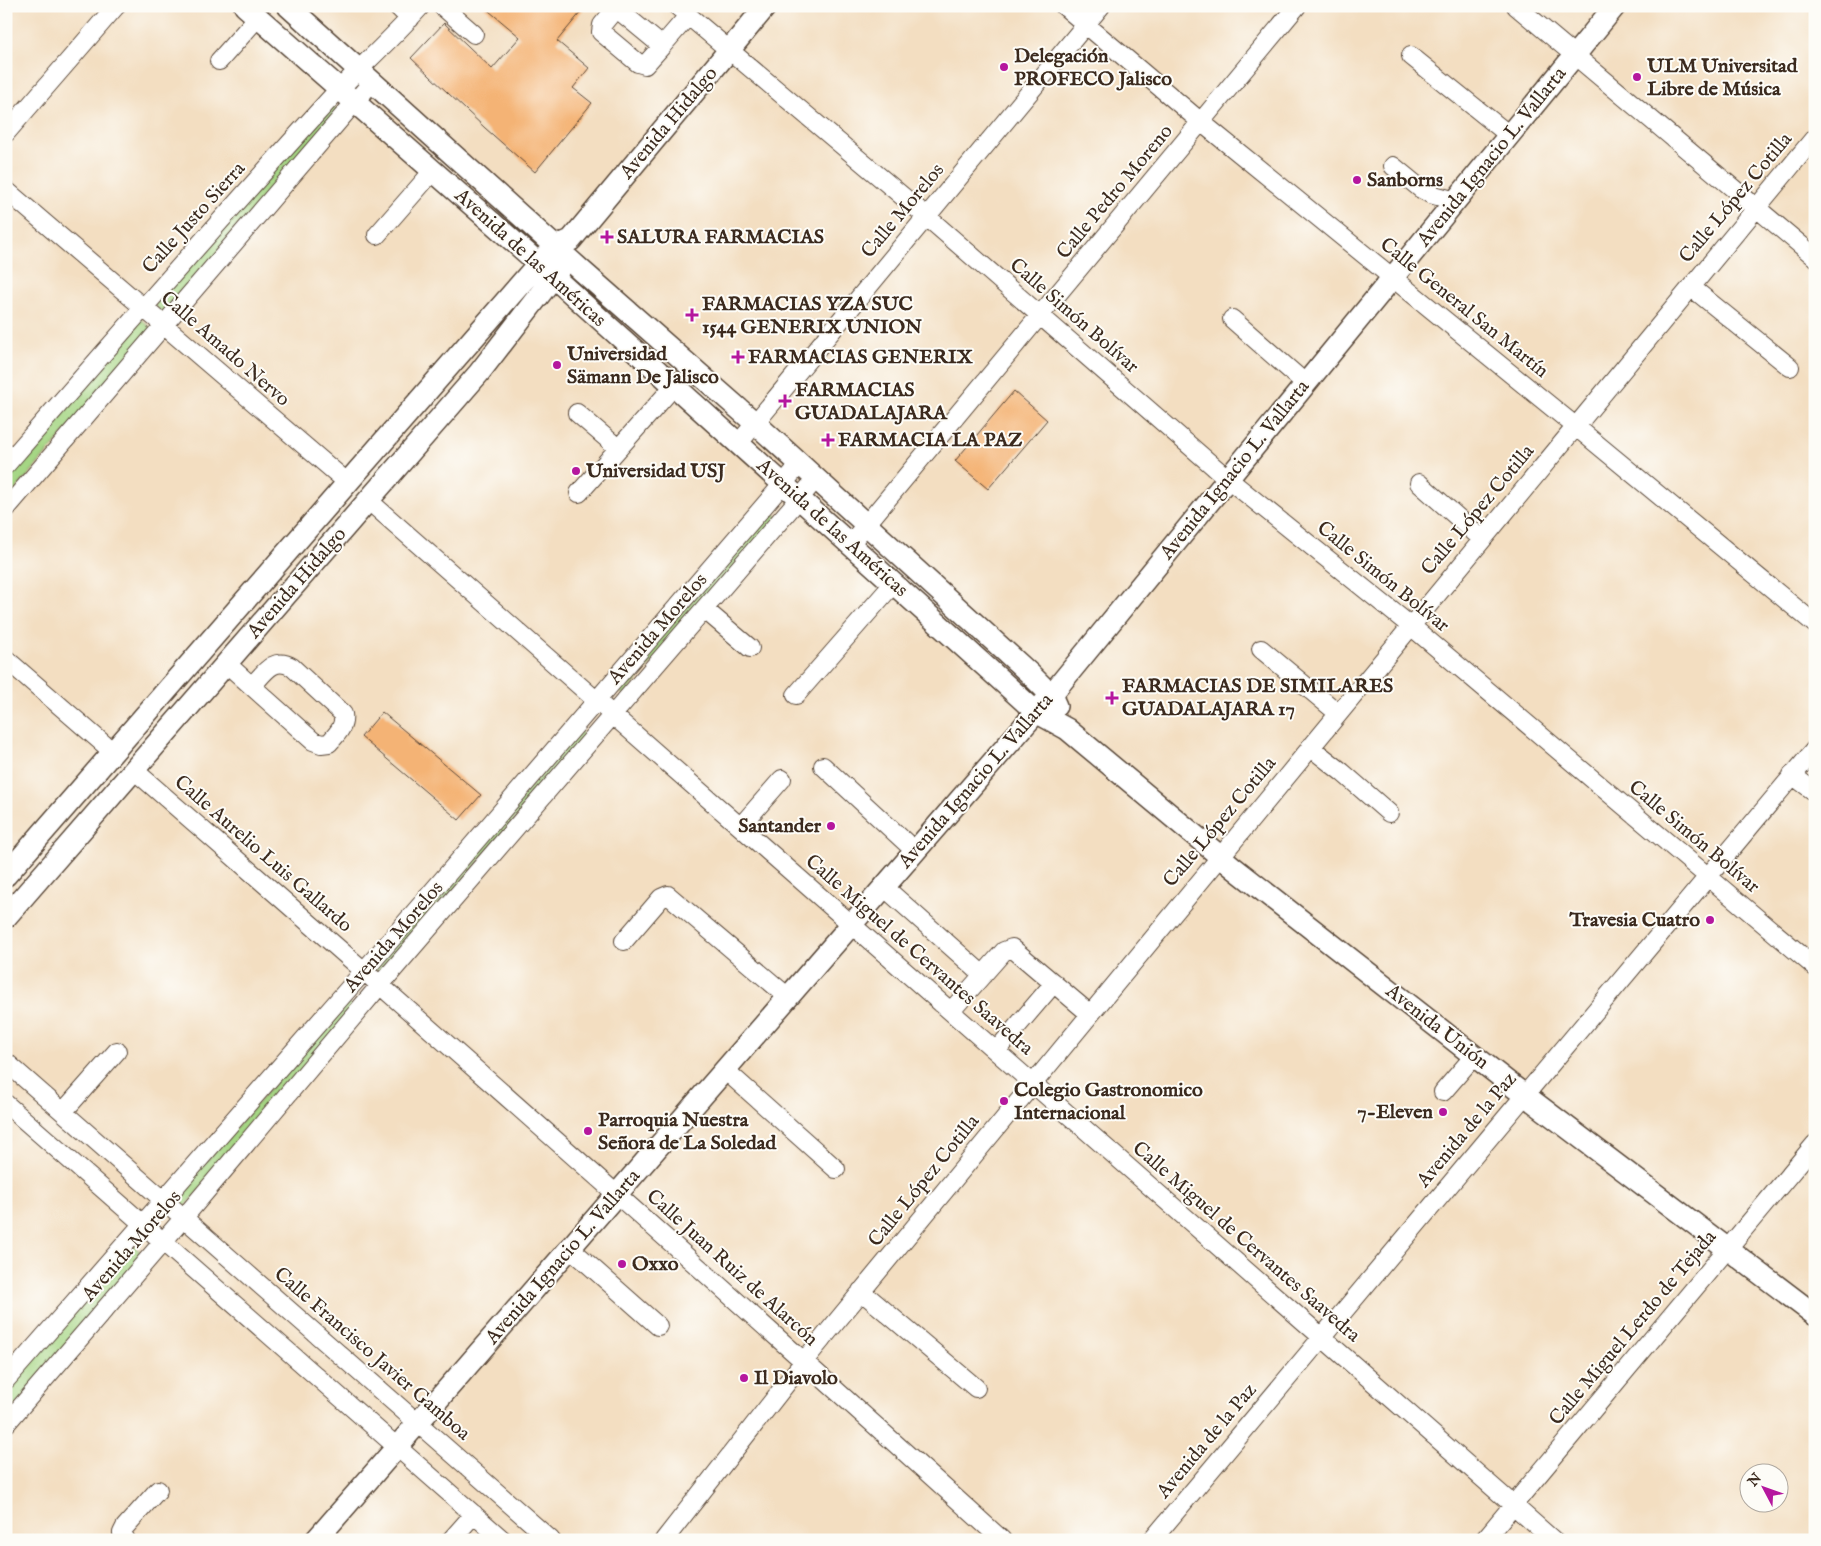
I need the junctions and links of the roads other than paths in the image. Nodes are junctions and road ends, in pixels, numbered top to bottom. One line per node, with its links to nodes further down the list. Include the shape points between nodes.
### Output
1 (116, 6): 25 (street)
2 (288, 6): 22 (main road, Avenida de las Américas)
3 (397, 6): 14 (street)
4 (442, 6): 16 (street)
5 (766, 6): 18 (main road, Avenida Hidalgo)
6 (1064, 6): 15 (street, Calle General San Martín)
7 (1101, 6): 15 (street, Calle Morelos)
8 (1297, 6): 24 (street, Calle Pedro Moreno)
9 (1516, 6): 20 (street)
10 (1615, 6): 20 (main road, Avenida Ignacio L. Vallarta)
11 (617, 7): 17 (street); 17 (street, via 602,24 603,35 641,65)
12 (682, 11): 17 (street); 18 (street, Calle Simón Bolívar)
13 (252, 12): 21 (street); 23 (main road, Avenida de las Américas)
14 (415, 12): 22 (street, Calle Justo Sierra)
15 (1086, 24): 24 (street, Calle General San Martín); 33 (street, Calle Morelos)
16 (474, 34)
17 (662, 46)
18 (729, 51): 33 (street, Calle Simón Bolívar); 35 (main road, Avenida Hidalgo)
19 (1411, 56): 26 (street)
20 (1575, 56): 26 (main road, Avenida Ignacio L. Vallarta); 32 (street)
21 (219, 61)
22 (365, 76): 23 (street, Calle Justo Sierra); 35 (main road, Avenida de las Américas)
23 (347, 96): 29 (main road, Avenida de las Américas); 40 (street, Calle Justo Sierra); 43 (street, Calle Justo Sierra)
24 (1201, 122): 38 (street, Calle General San Martín); 41 (street, Calle Pedro Moreno)
25 (6, 133)
26 (1509, 135): 31 (main road, Avenida Ignacio L. Vallarta)
27 (1815, 137): 32 (street, Calle López Cotilla)
28 (1393, 166): 31 (street, via 1430,194)
29 (433, 171): 34 (street); 37 (main road, Avenida de las Américas)
30 (6, 190): 40 (street, Calle Amado Nervo)
31 (1456, 201): 38 (main road, Avenida Ignacio L. Vallarta)
32 (1756, 207): 36 (street); 39 (street, Calle López Cotilla)
33 (926, 216): 41 (street, Calle Simón Bolívar); 48 (street, Calle Morelos)
34 (377, 235)
35 (564, 248): 37 (main road, Avenida Hidalgo); 48 (main road, Avenida de las Américas)
36 (1815, 257)
37 (545, 271): 46 (main road, Avenida de las Américas); 56 (main road, Avenida Hidalgo); 61 (main road, Avenida Hidalgo, via 479,373)
38 (1393, 278): 45 (main road, Avenida Ignacio L. Vallarta); 49 (street, Calle General San Martín)
39 (1691, 287): 44 (street); 49 (street, Calle López Cotilla)
40 (143, 307): 43 (street, Calle Amado Nervo); 53 (street, Calle Justo Sierra)
41 (1040, 315): 55 (street, Calle Simón Bolívar); 63 (street, Calle Pedro Moreno)
42 (1232, 320): 45 (street)
43 (164, 325): 56 (street, Calle Amado Nervo); 62 (street, Calle Justo Sierra)
44 (1790, 367)
45 (1306, 384): 55 (main road, Avenida Ignacio L. Vallarta)
46 (674, 386): 50 (main road, Avenida de las Américas); 51 (street)
47 (577, 413): 51 (street)
48 (755, 423): 50 (street, Calle Morelos); 52 (main road, Avenida de las Américas)
49 (1575, 426): 64 (street, Calle López Cotilla); 68 (street, Calle General San Martín)
50 (738, 444): 58 (main road, Avenida de las Américas)
51 (618, 448): 59 (street)
52 (800, 464): 54 (main road, Avenida de las Américas); 58 (street, Avenida Morelos)
53 (6, 465)
54 (816, 479): 60 (street, Avenida Morelos); 63 (main road, Avenida de las Américas)
55 (1228, 479): 69 (street, Calle Simón Bolívar); 76 (main road, Avenida Ignacio L. Vallarta)
56 (348, 483): 83 (main road, Avenida Hidalgo)
57 (1419, 483): 64 (street)
58 (783, 484): 60 (main road, Avenida de las Américas); 77 (street, Avenida Morelos)
59 (579, 493)
60 (800, 498): 65 (main road, Avenida de las Américas); 67 (street, Avenida Morelos)
61 (369, 501): 73 (main road, Avenida Hidalgo); 77 (street)
62 (6, 509)
63 (866, 524): 65 (street, Calle Pedro Moreno); 76 (main road, Avenida de las Américas)
64 (1482, 539): 69 (street, Calle López Cotilla)
65 (850, 544): 66 (main road, Avenida de las Américas)
66 (893, 584): 75 (street); 78 (main road, Avenida de las Américas)
67 (704, 609): 70 (street); 80 (street, Avenida Morelos)
68 (1815, 624)
69 (1410, 626): 79 (street, Calle López Cotilla); 95 (street, Calle Simón Bolívar)
70 (750, 648)
71 (1261, 649): 79 (street)
72 (6, 659): 83 (street)
73 (227, 664): 74 (street); 86 (main road, Avenida Hidalgo)
74 (252, 685): 74 (street, via 313,741 329,743 341,728 343,714 285,663 272,665)
75 (796, 695)
76 (1051, 695): 78 (main road, Avenida Ignacio L. Vallarta); 81 (main road, Avenida Unión)
77 (598, 701): 80 (street); 101 (street, Avenida Morelos)
78 (1036, 712): 81 (main road, Avenida Unión); 92 (main road, Avenida Ignacio L. Vallarta)
79 (1338, 713): 82 (street, Calle López Cotilla)
80 (613, 714): 91 (street, Calle Miguel de Cervantes Saavedra); 104 (street, Avenida Morelos)
81 (1067, 729): 93 (main road, Avenida Unión)
82 (1310, 747): 90 (street); 93 (street, Calle López Cotilla)
83 (113, 752): 94 (main road, Avenida Hidalgo)
84 (1812, 756): 87 (street, Avenida de la Paz)
85 (823, 766): 92 (street)
86 (134, 770): 97 (main road, Avenida Hidalgo); 101 (street, Calle Aurelio Luis Gallardo)
87 (1792, 775): 89 (street); 95 (street, Avenida de la Paz)
88 (782, 779): 91 (street)
89 (1815, 792)
90 (1389, 814)
91 (741, 826): 98 (street, Calle Miguel de Cervantes Saavedra)
92 (915, 851): 96 (main road, Avenida Ignacio L. Vallarta)
93 (1219, 857): 107 (street, Calle López Cotilla); 110 (main road, Avenida Unión)
94 (6, 875)
95 (1708, 876): 100 (street, Calle Simón Bolívar); 115 (street, Avenida de la Paz)
96 (884, 887): 98 (main road, Avenida Ignacio L. Vallarta); 102 (street)
97 (6, 917)
98 (852, 924): 105 (main road, Avenida Ignacio L. Vallarta); 106 (street, Calle Miguel de Cervantes Saavedra)
99 (624, 941): 105 (street, via 661,898 668,895)
100 (1815, 967)
101 (364, 971): 104 (street, Calle Juan Ruiz de Alarcón); 121 (street, Avenida Morelos)
102 (983, 975): 103 (street, via 1004,951 1012,948); 106 (street)
103 (1054, 983): 107 (street); 109 (street)
104 (380, 985): 120 (street, Calle Juan Ruiz de Alarcón); 122 (street, Avenida Morelos)
105 (788, 998): 112 (main road, Avenida Ignacio L. Vallarta)
106 (951, 1011): 109 (street, Calle Miguel de Cervantes Saavedra)
107 (1090, 1014): 113 (street, Calle López Cotilla)
108 (117, 1051): 117 (street)
109 (996, 1051): 113 (street, Calle Miguel de Cervantes Saavedra)
110 (1474, 1056): 114 (street); 115 (main road, Avenida Unión)
111 (6, 1062): 117 (street, Calle Francisco Javier Gamboa)
112 (725, 1070): 119 (street); 120 (main road, Avenida Ignacio L. Vallarta)
113 (1032, 1083): 127 (street, Calle López Cotilla); 130 (street, Calle Miguel de Cervantes Saavedra)
114 (1443, 1092)
115 (1524, 1095): 126 (main road, Avenida Unión); 130 (street, Avenida de la Paz)
116 (6, 1104): 123 (street)
117 (63, 1112): 121 (street, Calle Francisco Javier Gamboa)
118 (1815, 1144): 126 (street, Calle Miguel Lerdo de Tejada)
119 (836, 1169)
120 (617, 1195): 125 (main road, Avenida Ignacio L. Vallarta); 131 (street, Calle Juan Ruiz de Alarcón)
121 (164, 1201): 122 (street, Calle Francisco Javier Gamboa); 123 (street, Avenida Morelos)
122 (184, 1218): 124 (street, Avenida Morelos); 134 (street, Calle Francisco Javier Gamboa)
123 (144, 1224): 124 (street); 132 (street, Avenida Morelos)
124 (164, 1241): 135 (street, Avenida Morelos); 136 (street)
125 (570, 1248): 129 (street); 134 (main road, Avenida Ignacio L. Vallarta)
126 (1727, 1248): 128 (main road, Avenida Unión); 138 (street, Calle Miguel Lerdo de Tejada)
127 (861, 1291): 131 (street, Calle López Cotilla); 133 (street)
128 (1815, 1314)
129 (658, 1326)
130 (1322, 1337): 138 (street, Calle Miguel de Cervantes Saavedra); 147 (street, Avenida de la Paz)
131 (804, 1361): 145 (street, Calle López Cotilla); 146 (street, Calle Juan Ruiz de Alarcón)
132 (6, 1380)
133 (976, 1388)
134 (418, 1423): 136 (main road, Avenida Ignacio L. Vallarta); 144 (street, Calle Francisco Javier Gamboa)
135 (6, 1424)
136 (397, 1447): 139 (street); 141 (main road, Avenida Ignacio L. Vallarta)
137 (158, 1490): 140 (street, via 125,1527 122,1533)
138 (1513, 1504): 148 (street, Calle Miguel Lerdo de Tejada); 149 (street, Calle Miguel de Cervantes Saavedra)
139 (474, 1514): 142 (street); 143 (street)
140 (126, 1540)
141 (316, 1540)
142 (451, 1540)
143 (503, 1540)
144 (551, 1540)
145 (664, 1540)
146 (1002, 1540)
147 (1152, 1540)
148 (1484, 1540)
149 (1553, 1540)

